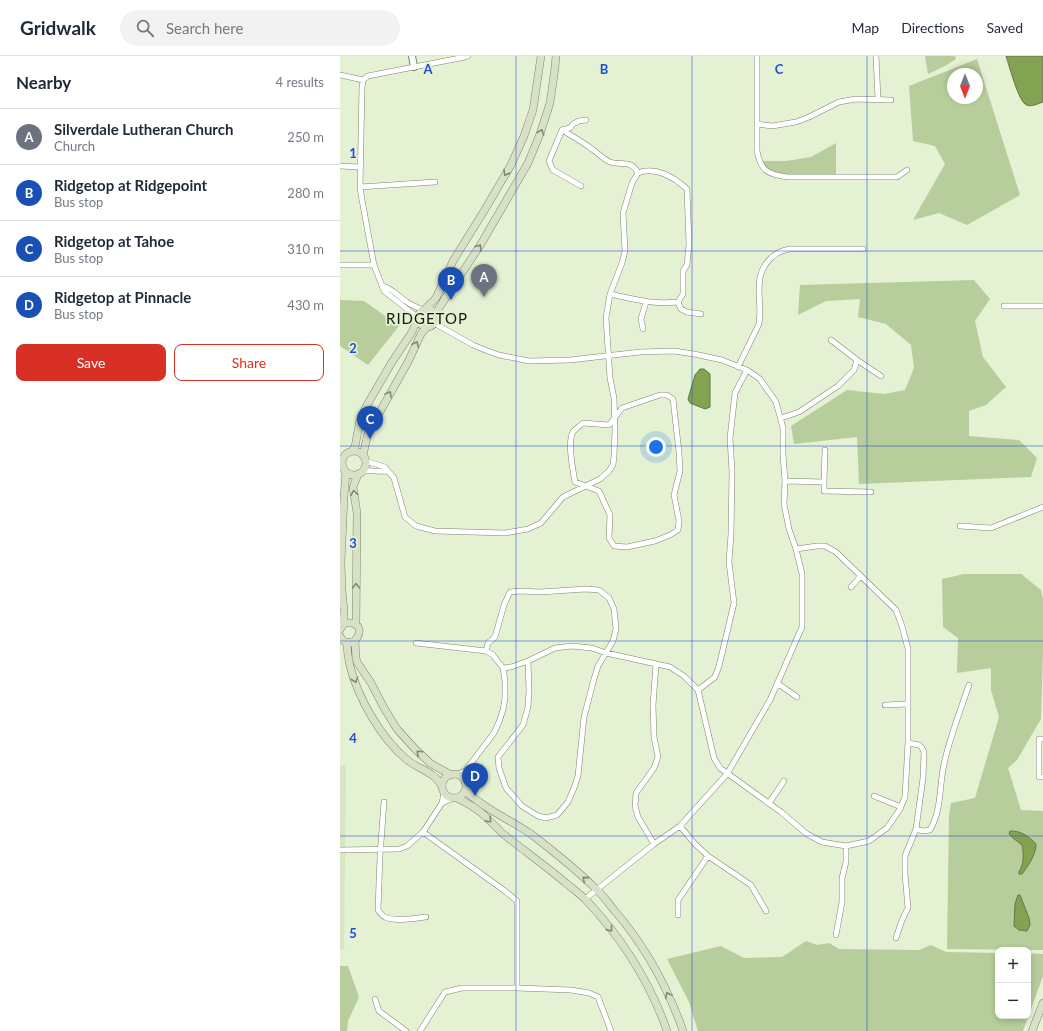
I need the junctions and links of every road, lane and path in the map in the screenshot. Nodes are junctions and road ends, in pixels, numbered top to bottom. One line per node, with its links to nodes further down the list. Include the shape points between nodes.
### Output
1 (412, 56): 7 (street)
2 (468, 56): 7 (street)
3 (541, 56): 31 (main road, one-way to 31, via 533,110 524,136 511,164 453,261 436,298)
4 (556, 56): 33 (main road, one-way to 4, via 528,163 550,103)
5 (757, 56): 13 (street)
6 (876, 56): 10 (street)
7 (414, 67): 9 (street, via 368,76)
8 (340, 75): 9 (street)
9 (364, 80): 16 (street)
10 (878, 100): 11 (street); 13 (street, via 839,102 809,117 786,124)
11 (891, 100)
12 (586, 120): 14 (street)
13 (757, 124): 17 (street, via 758,160 764,169 775,175 897,177)
14 (562, 130): 18 (street, via 613,163 631,164); 20 (street, via 549,161 553,170)
15 (340, 166): 16 (street)
16 (360, 167): 21 (street)
17 (907, 170)
18 (638, 173): 26 (street, via 632,183 623,212 625,251); 28 (street, via 657,172 669,176 687,188 687,265 683,271 683,294)
19 (436, 182): 21 (street)
20 (581, 186)
21 (360, 187): 23 (street)
22 (863, 249): 41 (street, via 781,250 768,260 760,274 760,317)
23 (374, 265): 24 (street); 25 (street)
24 (340, 266)
25 (382, 286): 31 (street, via 388,287 407,302); 34 (street, via 384,291)
26 (610, 294): 27 (street); 39 (street, via 606,318)
27 (646, 302): 28 (street); 37 (street, via 641,319)
28 (678, 302): 32 (street, via 687,312)
29 (1004, 306): 30 (street)
30 (1043, 306)
31 (424, 309): 33 (main road, via 431,309); 34 (main road)
32 (701, 314)
33 (436, 315): 35 (main road)
34 (417, 318): 36 (main road, via 421,325); 47 (main road, via 412,332 360,420)
35 (434, 323): 36 (main road); 39 (street, via 485,350 529,361)
36 (427, 327): 48 (main road, one-way to 36, via 368,433)
37 (643, 329)
38 (831, 340): 40 (street)
39 (609, 356): 41 (street, via 674,351 722,360); 44 (street)
40 (857, 360): 43 (street); 45 (street, via 854,370 838,386 799,412)
41 (738, 367): 42 (street)
42 (747, 370): 45 (street, via 760,379 776,402); 74 (street, via 735,393 730,438 730,562 734,602 715,677)
43 (881, 376)
44 (614, 418): 54 (street, via 613,465 600,479); 54 (street, via 609,425 583,423 573,432 570,446 572,469 575,482); 54 (street, via 622,408 660,395 667,394 673,399 680,465 674,495 679,521 678,530 655,541 627,547 614,546 609,538 610,515 599,491)
45 (781, 418): 52 (street)
46 (825, 450): 53 (street)
47 (351, 452): 48 (main road, via 357,452); 49 (main road, via 345,455)
48 (364, 458): 50 (street, via 385,467); 51 (main road, via 365,466)
49 (342, 464): 51 (main road, via 354,475); 59 (main road, via 344,497)
50 (388, 471): 51 (street); 54 (street, via 394,478 405,517 416,526 435,531 505,533 528,529 541,523 563,497)
51 (360, 472): 62 (main road, one-way to 51, via 357,512 352,487)
52 (785, 481): 53 (street); 58 (street, via 784,504)
53 (824, 482): 55 (street, via 824,490)
54 (585, 486)
55 (871, 492)
56 (1043, 507): 57 (street, via 991,528)
57 (960, 526)
58 (796, 549): 60 (street, via 825,546 836,552); 72 (street, via 802,574 802,626)
59 (341, 562): 63 (main road, via 344,610)
60 (861, 576): 61 (street); 76 (street, via 896,610 902,626 908,649)
61 (851, 587)
62 (356, 625): 63 (main road, via 349,623); 65 (main road, via 359,634)
63 (342, 627)
64 (342, 639): 65 (main road); 86 (main road, one-way to 86, via 356,685 379,728 406,759 432,774)
65 (355, 641): 82 (main road, one-way to 65, via 430,763 397,729 356,658)
66 (416, 643): 67 (street)
67 (486, 652): 68 (street, via 488,643 495,637 510,592 586,589 599,590 609,598 614,609 616,629); 71 (street, via 493,655)
68 (606, 653): 69 (street, via 592,648 572,646 555,648); 69 (street, via 598,666 584,717 578,776 574,788 568,802 557,815 546,818 522,806 506,788 499,768 498,757 523,725 528,707); 70 (street)
69 (528, 661): 71 (street)
70 (656, 664): 74 (street, via 670,667); 97 (street, via 653,705 654,737 658,757 654,768 636,793 635,806 638,817)
71 (503, 668): 80 (street, via 505,698 501,716 494,733)
72 (777, 683): 75 (street); 81 (street, via 770,700)
73 (969, 685): 95 (street, via 944,765 935,822 930,830)
74 (698, 690): 81 (street, via 714,758)
75 (797, 697)
76 (908, 704): 77 (street); 79 (street)
77 (885, 706)
78 (1043, 739): 83 (street, via 1040,739 1039,777)
79 (908, 743): 93 (street, via 905,797); 95 (street, via 919,745 924,752)
80 (465, 771): 82 (street); 84 (street)
81 (727, 774): 92 (street); 94 (street)
82 (454, 775): 84 (main road); 86 (main road, via 445,779)
83 (1043, 777)
84 (464, 781): 87 (main road)
85 (784, 781): 92 (street)
86 (443, 789): 89 (main road, via 446,795); 91 (street)
87 (465, 790): 89 (main road); 102 (main road, one-way to 87, via 551,849 518,825 478,802)
88 (874, 796): 93 (street)
89 (455, 798): 91 (street); 103 (main road, one-way to 103, via 480,812 501,832)
90 (384, 802): 100 (street)
91 (442, 803): 96 (street)
92 (768, 803): 98 (street, via 822,842)
93 (901, 807): 98 (street, via 887,828 869,841)
94 (680, 826): 97 (street); 101 (street)
95 (916, 830): 108 (street, via 905,856 908,908)
96 (423, 832): 100 (street, via 407,846); 109 (street, via 517,901)
97 (654, 844): 102 (street)
98 (846, 846): 107 (street, via 842,902)
99 (340, 850): 100 (street)
100 (380, 850): 106 (street, via 378,910 383,917 389,918)
101 (708, 856): 104 (street, via 751,885); 105 (street, via 678,900)
102 (598, 890): 103 (street); 116 (main road, one-way to 102, via 659,974 647,954 635,935)
103 (585, 899): 115 (main road, one-way to 115, via 631,958 649,989)
104 (766, 911)
105 (678, 915)
106 (426, 917)
107 (836, 935)
108 (896, 938)
109 (517, 988): 113 (street, via 462,988 445,992); 114 (street, via 571,990 598,996)
110 (375, 999): 112 (street, via 379,1011)
111 (1043, 1003): 117 (main road)
112 (406, 1031)
113 (420, 1031)
114 (611, 1031)
115 (667, 1031)
116 (683, 1031)
117 (1032, 1031)

